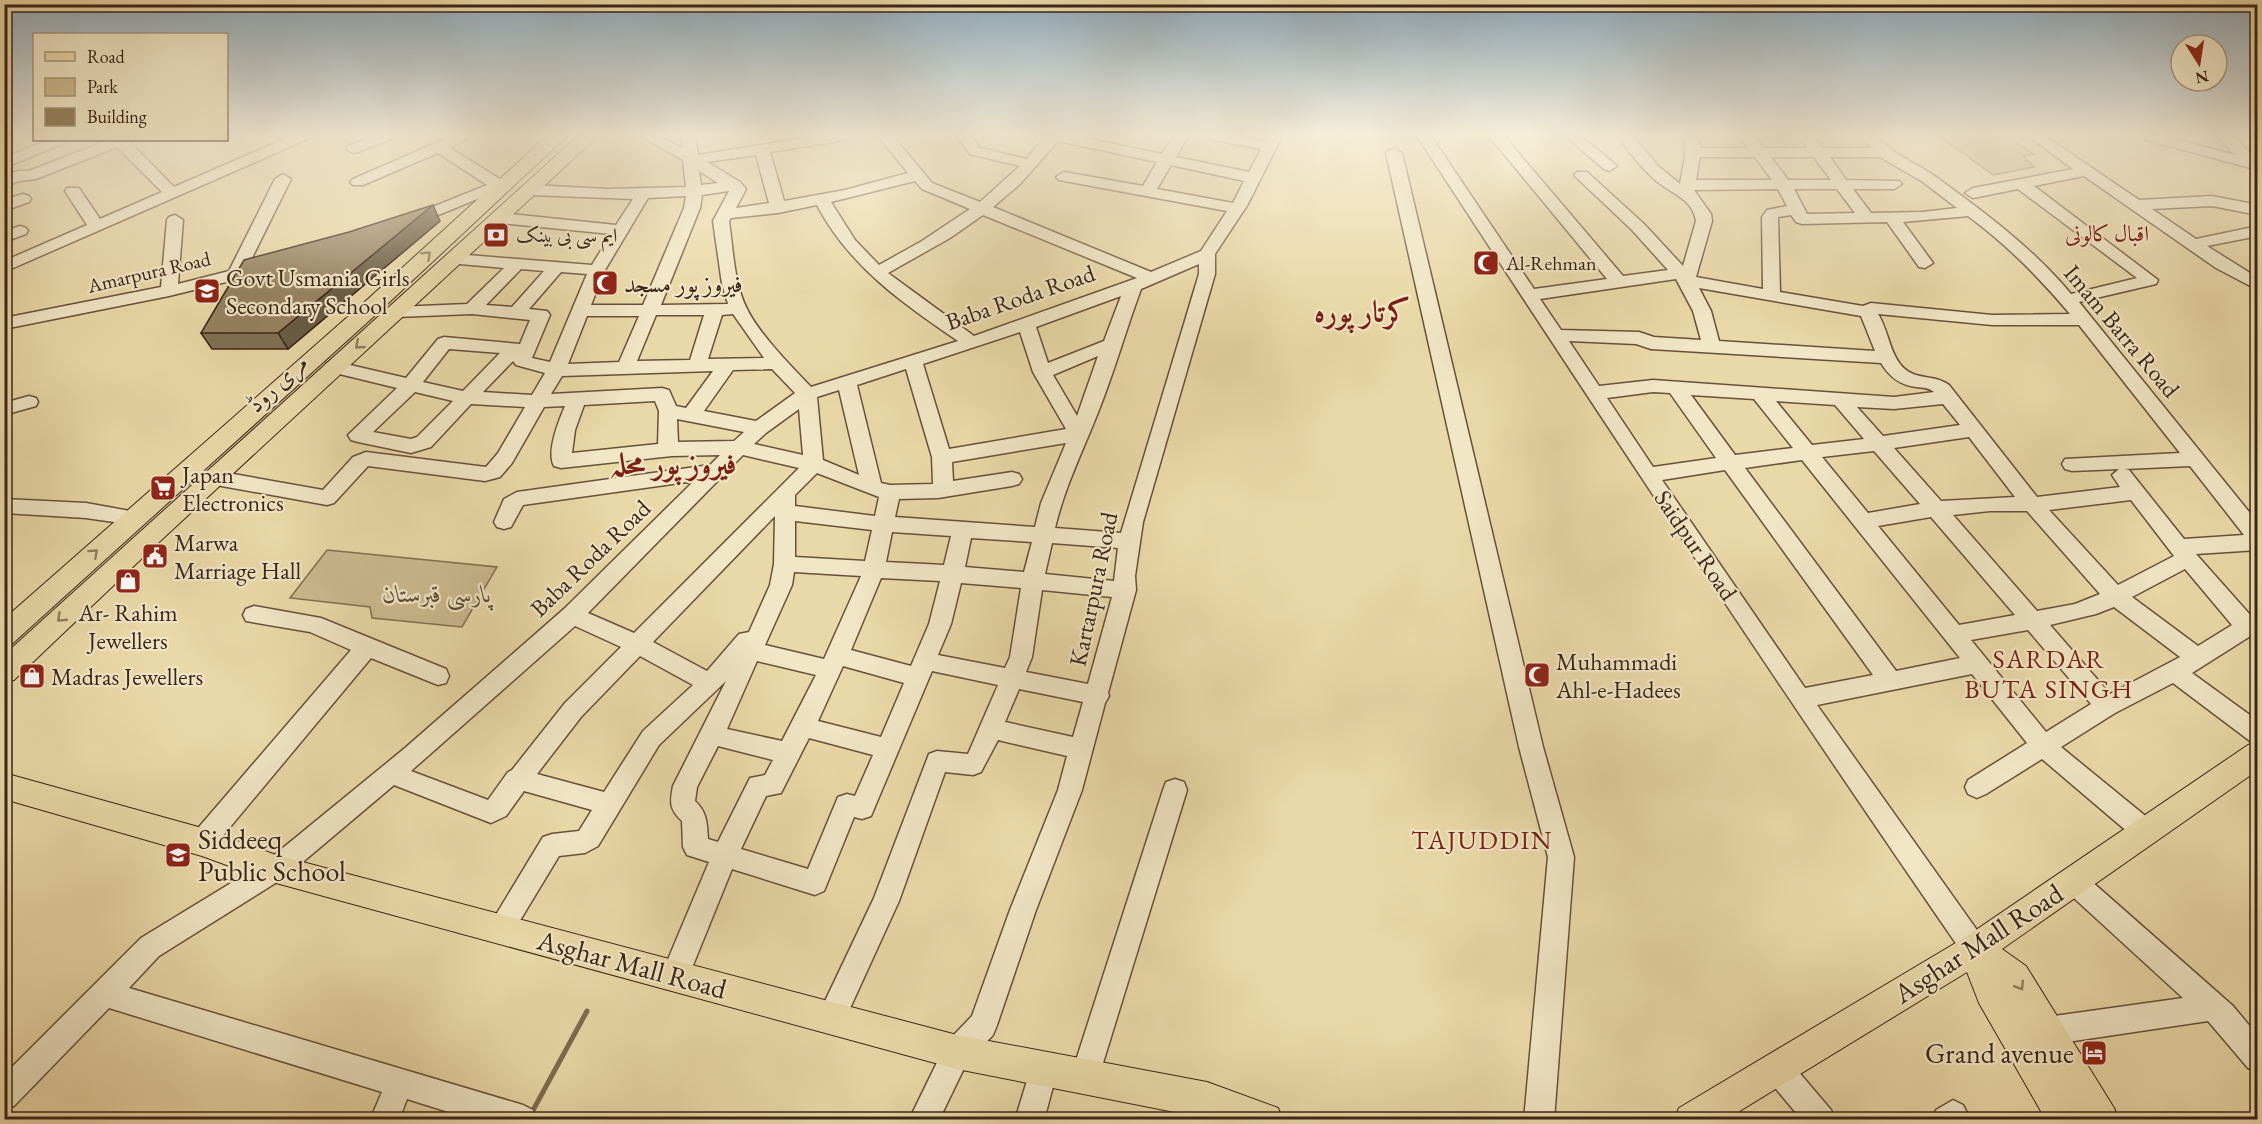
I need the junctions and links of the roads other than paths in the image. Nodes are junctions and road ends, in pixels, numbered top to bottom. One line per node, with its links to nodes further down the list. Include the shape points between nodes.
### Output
1 (167, 188): 32 (street)
2 (181, 188): 32 (street)
3 (277, 188): 68 (street)
4 (490, 188): 52 (street)
5 (496, 188): 141 (main road, مری روڈ, one-way to 5, via 375,304)
6 (694, 188): 33 (street)
7 (721, 188): 33 (street)
8 (737, 188): 46 (street)
9 (773, 188): 40 (street)
10 (871, 188): 37 (street)
11 (933, 188): 41 (street)
12 (1006, 188): 41 (street)
13 (1127, 188): 31 (street)
14 (1149, 188): 31 (street)
15 (1247, 188): 42 (street, Kartarpura Road)
16 (1402, 188): 217 (street, via 1531,747 1561,857)
17 (1459, 188): 74 (street, Saidpur Road)
18 (1540, 188): 71 (street)
19 (1596, 188): 69 (street)
20 (1674, 188): 28 (street)
21 (1700, 188): 28 (street)
22 (1786, 188): 44 (street)
23 (1846, 188): 48 (street)
24 (1940, 188): 45 (street, Imam Barra Road)
25 (2001, 188): 34 (street)
26 (2028, 188): 76 (street, via 2150,280)
27 (2112, 188): 38 (street)
28 (1687, 189): 69 (street, via 1704,221)
29 (531, 190): 35 (street); 47 (main road, مری روڈ)
30 (73, 191): 51 (street)
31 (1147, 192): 42 (street)
32 (171, 193): 51 (street)
33 (694, 193): 35 (street); 78 (street, via 692,208)
34 (1973, 193)
35 (642, 196): 53 (street)
36 (23, 199): 39 (street)
37 (822, 199): 40 (street); 67 (street, via 853,247)
38 (2136, 205): 43 (street, via 2212,201); 56 (street)
39 (4, 206)
40 (778, 208): 46 (street)
41 (982, 208): 67 (street, via 937,241); 70 (street)
42 (1237, 208): 59 (street, Kartarpura Road)
43 (2258, 210)
44 (1796, 211): 48 (street, via 1802,219); 75 (street, via 1770,217)
45 (1969, 211): 49 (street); 76 (street, Imam Barra Road, via 1998,231)
46 (725, 214): 80 (street, via 721,221 730,284)
47 (501, 218): 53 (street); 60 (main road, مری روڈ)
48 (1867, 218): 49 (street)
49 (1892, 218): 62 (street)
50 (175, 220): 73 (street)
51 (96, 226): 63 (street)
52 (390, 229)
53 (621, 230): 66 (street)
54 (2258, 231): 55 (street)
55 (2240, 234): 56 (street); 57 (street)
56 (2193, 244): 72 (street)
57 (2258, 244)
58 (4, 246): 63 (street)
59 (1207, 254): 70 (street, Baba Roda Road); 148 (street, Kartarpura Road, via 1207,274 1132,522)
60 (455, 259): 64 (street); 82 (main road, مری روڈ)
61 (279, 263): 68 (street, Amarpura Road)
62 (1925, 263)
63 (11, 264)
64 (517, 264): 65 (street); 77 (street)
65 (557, 267): 66 (street); 83 (street)
66 (597, 270): 81 (street)
67 (876, 273): 89 (street)
68 (236, 274): 73 (street, Amarpura Road)
69 (1684, 277): 71 (street); 75 (street); 91 (street, via 1702,311)
70 (1143, 282): 87 (street, Baba Roda Road); 90 (street)
71 (1619, 282): 74 (street)
72 (2258, 285)
73 (169, 291): 86 (street, Amarpura Road)
74 (1530, 295): 88 (street, Saidpur Road)
75 (1772, 296): 84 (street)
76 (2067, 300): 85 (street, Imam Barra Road)
77 (472, 309): 82 (street); 83 (street)
78 (651, 309): 79 (street); 81 (street); 99 (street)
79 (715, 309): 80 (street); 96 (street)
80 (738, 309): 94 (street)
81 (581, 311): 100 (street)
82 (397, 312): 98 (main road, مری روڈ, one-way to 98)
83 (516, 312): 100 (street, via 541,315 522,361)
84 (1867, 312): 85 (street, via 1871,308 1992,320); 92 (street)
85 (2083, 318): 125 (street, Imam Barra Road)
86 (4, 324)
87 (1026, 324): 89 (street, Baba Roda Road); 101 (street)
88 (1556, 335): 91 (street); 105 (street, Saidpur Road)
89 (972, 343): 93 (street, Baba Roda Road)
90 (1111, 345): 101 (street); 119 (street)
91 (1711, 346): 92 (street)
92 (1886, 357): 108 (street, via 1910,381 1932,382)
93 (913, 361): 102 (street, Baba Roda Road); 124 (street)
94 (777, 363): 95 (street); 106 (street)
95 (728, 364): 96 (street); 116 (street)
96 (698, 365): 97 (street)
97 (671, 366): 99 (street); 114 (street)
98 (333, 367): 103 (street); 132 (main road, مری روڈ)
99 (626, 367): 100 (street)
100 (556, 369): 111 (street)
101 (1042, 372): 119 (street)
102 (847, 383): 106 (street, Baba Roda Road); 134 (street)
103 (410, 386): 109 (street); 109 (street, via 444,343 514,348); 109 (street, via 358,435 418,445)
104 (1675, 387): 105 (street); 107 (street); 126 (street)
105 (1594, 393): 130 (street, Saidpur Road)
106 (807, 394): 117 (street, Baba Roda Road); 127 (street)
107 (1760, 394): 112 (street); 123 (street)
108 (1948, 397): 112 (street, via 1894,403); 118 (street)
109 (467, 398): 111 (street)
110 (577, 398): 111 (street); 114 (street); 122 (street, via 565,430 561,461)
111 (536, 401): 132 (street, via 505,458 489,474 366,459 327,498)
112 (1842, 401): 120 (street)
113 (29, 402): 115 (street)
114 (663, 402): 116 (street); 122 (street)
115 (4, 409)
116 (692, 415): 117 (street)
117 (759, 428): 121 (street, Baba Roda Road)
118 (1974, 430): 120 (street); 138 (street)
119 (1078, 434): 124 (street); 146 (street, via 1051,503)
120 (1881, 444): 123 (street); 140 (street)
121 (740, 448): 122 (street); 127 (street); 129 (street, Baba Roda Road)
122 (668, 449)
123 (1806, 452): 126 (street); 143 (street)
124 (942, 457): 135 (street, via 943,485)
125 (2196, 459): 128 (street); 147 (street, Imam Barra Road)
126 (1728, 462): 130 (street); 174 (street)
127 (814, 464): 134 (street); 137 (street)
128 (2072, 464)
129 (717, 471): 142 (street, via 517,499); 157 (street, Baba Roda Road)
130 (1648, 475): 177 (street, Saidpur Road)
131 (2122, 475): 136 (street)
132 (216, 478): 170 (main road, مری روڈ, one-way to 170)
133 (1012, 479): 135 (street)
134 (881, 490): 135 (street); 144 (street)
135 (938, 491)
136 (2135, 492): 138 (street); 149 (street)
137 (785, 502): 144 (street); 150 (street); 163 (street)
138 (2032, 504): 140 (street); 155 (street)
139 (4, 506): 141 (street, via 82,509)
140 (1936, 509): 143 (street); 159 (street)
141 (134, 518): 161 (main road, مری روڈ, one-way to 141)
142 (504, 522)
143 (1861, 522): 162 (street)
144 (882, 524): 145 (street); 151 (street)
145 (963, 530): 146 (street); 152 (street)
146 (1043, 536): 148 (street); 153 (street)
147 (2258, 540): 149 (street)
148 (1130, 541): 154 (street, Kartarpura Road)
149 (2183, 553): 155 (street); 160 (street)
150 (785, 564): 151 (street); 158 (street)
151 (874, 570): 152 (street); 167 (street)
152 (954, 574): 153 (street); 169 (street)
153 (1033, 581): 154 (street); 173 (street, via 1021,657)
154 (1125, 590): 176 (street, Kartarpura Road)
155 (2116, 597): 159 (street, via 2075,612); 166 (street)
156 (254, 615): 164 (street, via 313,624)
157 (572, 615): 163 (street); 187 (street, Baba Roda Road)
158 (767, 617): 165 (street); 175 (street)
159 (2031, 620): 162 (street); 178 (street)
160 (2252, 626): 166 (street)
161 (4, 635)
162 (1954, 635): 168 (street)
163 (637, 644): 175 (street); 188 (street, via 573,710)
164 (366, 648): 172 (street); 194 (street)
165 (750, 650): 167 (street); 181 (street)
166 (2197, 657): 171 (street)
167 (833, 662): 169 (street); 179 (street)
168 (1978, 664): 174 (street); 182 (street)
169 (922, 669): 173 (street); 183 (street)
170 (4, 672)
171 (2174, 672): 178 (street); 186 (street)
172 (438, 676)
173 (1012, 678): 176 (street); 180 (street)
174 (1891, 682): 177 (street)
175 (710, 683): 192 (street, via 651,738)
176 (1098, 696): 184 (street, Kartarpura Road)
177 (1800, 699): 199 (street, Saidpur Road)
178 (2107, 706): 182 (street)
179 (803, 727): 183 (street); 185 (street)
180 (992, 729): 184 (street); 203 (street, via 973,765 937,761 886,901)
181 (712, 735): 185 (street); 195 (street, via 685,786 682,805 694,816 696,848)
182 (2044, 747): 190 (street); 193 (street)
183 (888, 748): 195 (street, via 862,808 847,805 815,883)
184 (1082, 748): 205 (street, Kartarpura Road, via 983,1025)
185 (788, 753): 195 (street, via 772,786 759,786)
186 (2255, 753): 193 (main road, Asghar Mall Road)
187 (390, 773): 188 (street, via 491,812); 196 (street, Baba Roda Road)
188 (517, 779): 192 (street)
189 (4, 786): 194 (main road, Asghar Mall Road)
190 (1977, 787)
191 (1175, 790): 209 (street)
192 (608, 804): 198 (street, via 585,842 552,845)
193 (2145, 831): 197 (main road, Asghar Mall Road)
194 (202, 842): 196 (main road, Asghar Mall Road)
195 (724, 857): 200 (street)
196 (276, 869): 198 (main road, Asghar Mall Road); 201 (street, Baba Roda Road, via 150,947)
197 (2073, 881): 199 (main road, Asghar Mall Road); 202 (street)
198 (501, 928): 200 (main road, Asghar Mall Road)
199 (1975, 949): 204 (main road, Saidpur Road, one-way to 204, via 2014,977); 207 (main road, Asghar Mall Road); 220 (main road, Saidpur Road, via 1991,992)
200 (675, 976): 203 (main road, Asghar Mall Road)
201 (105, 994): 210 (street); 211 (street, Baba Roda Road)
202 (2213, 1007): 204 (street); 206 (street)
203 (831, 1018): 205 (main road, Asghar Mall Road)
204 (2047, 1031): 221 (main road, Saidpur Road)
205 (957, 1052): 208 (main road, Asghar Mall Road); 214 (street, Kartarpura Road)
206 (2258, 1058)
207 (1776, 1067): 218 (main road, Asghar Mall Road); 219 (street)
208 (1044, 1068): 209 (main road, Asghar Mall Road); 215 (street)
209 (1085, 1076): 216 (main road, Asghar Mall Road, via 1207,1099)
210 (400, 1082): 212 (street); 213 (street)
211 (4, 1096)
212 (384, 1119)
213 (523, 1119)
214 (923, 1119)
215 (1029, 1119)
216 (1266, 1119)
217 (1539, 1119)
218 (1690, 1119)
219 (1821, 1119)
220 (2066, 1119)
221 (2102, 1119)

